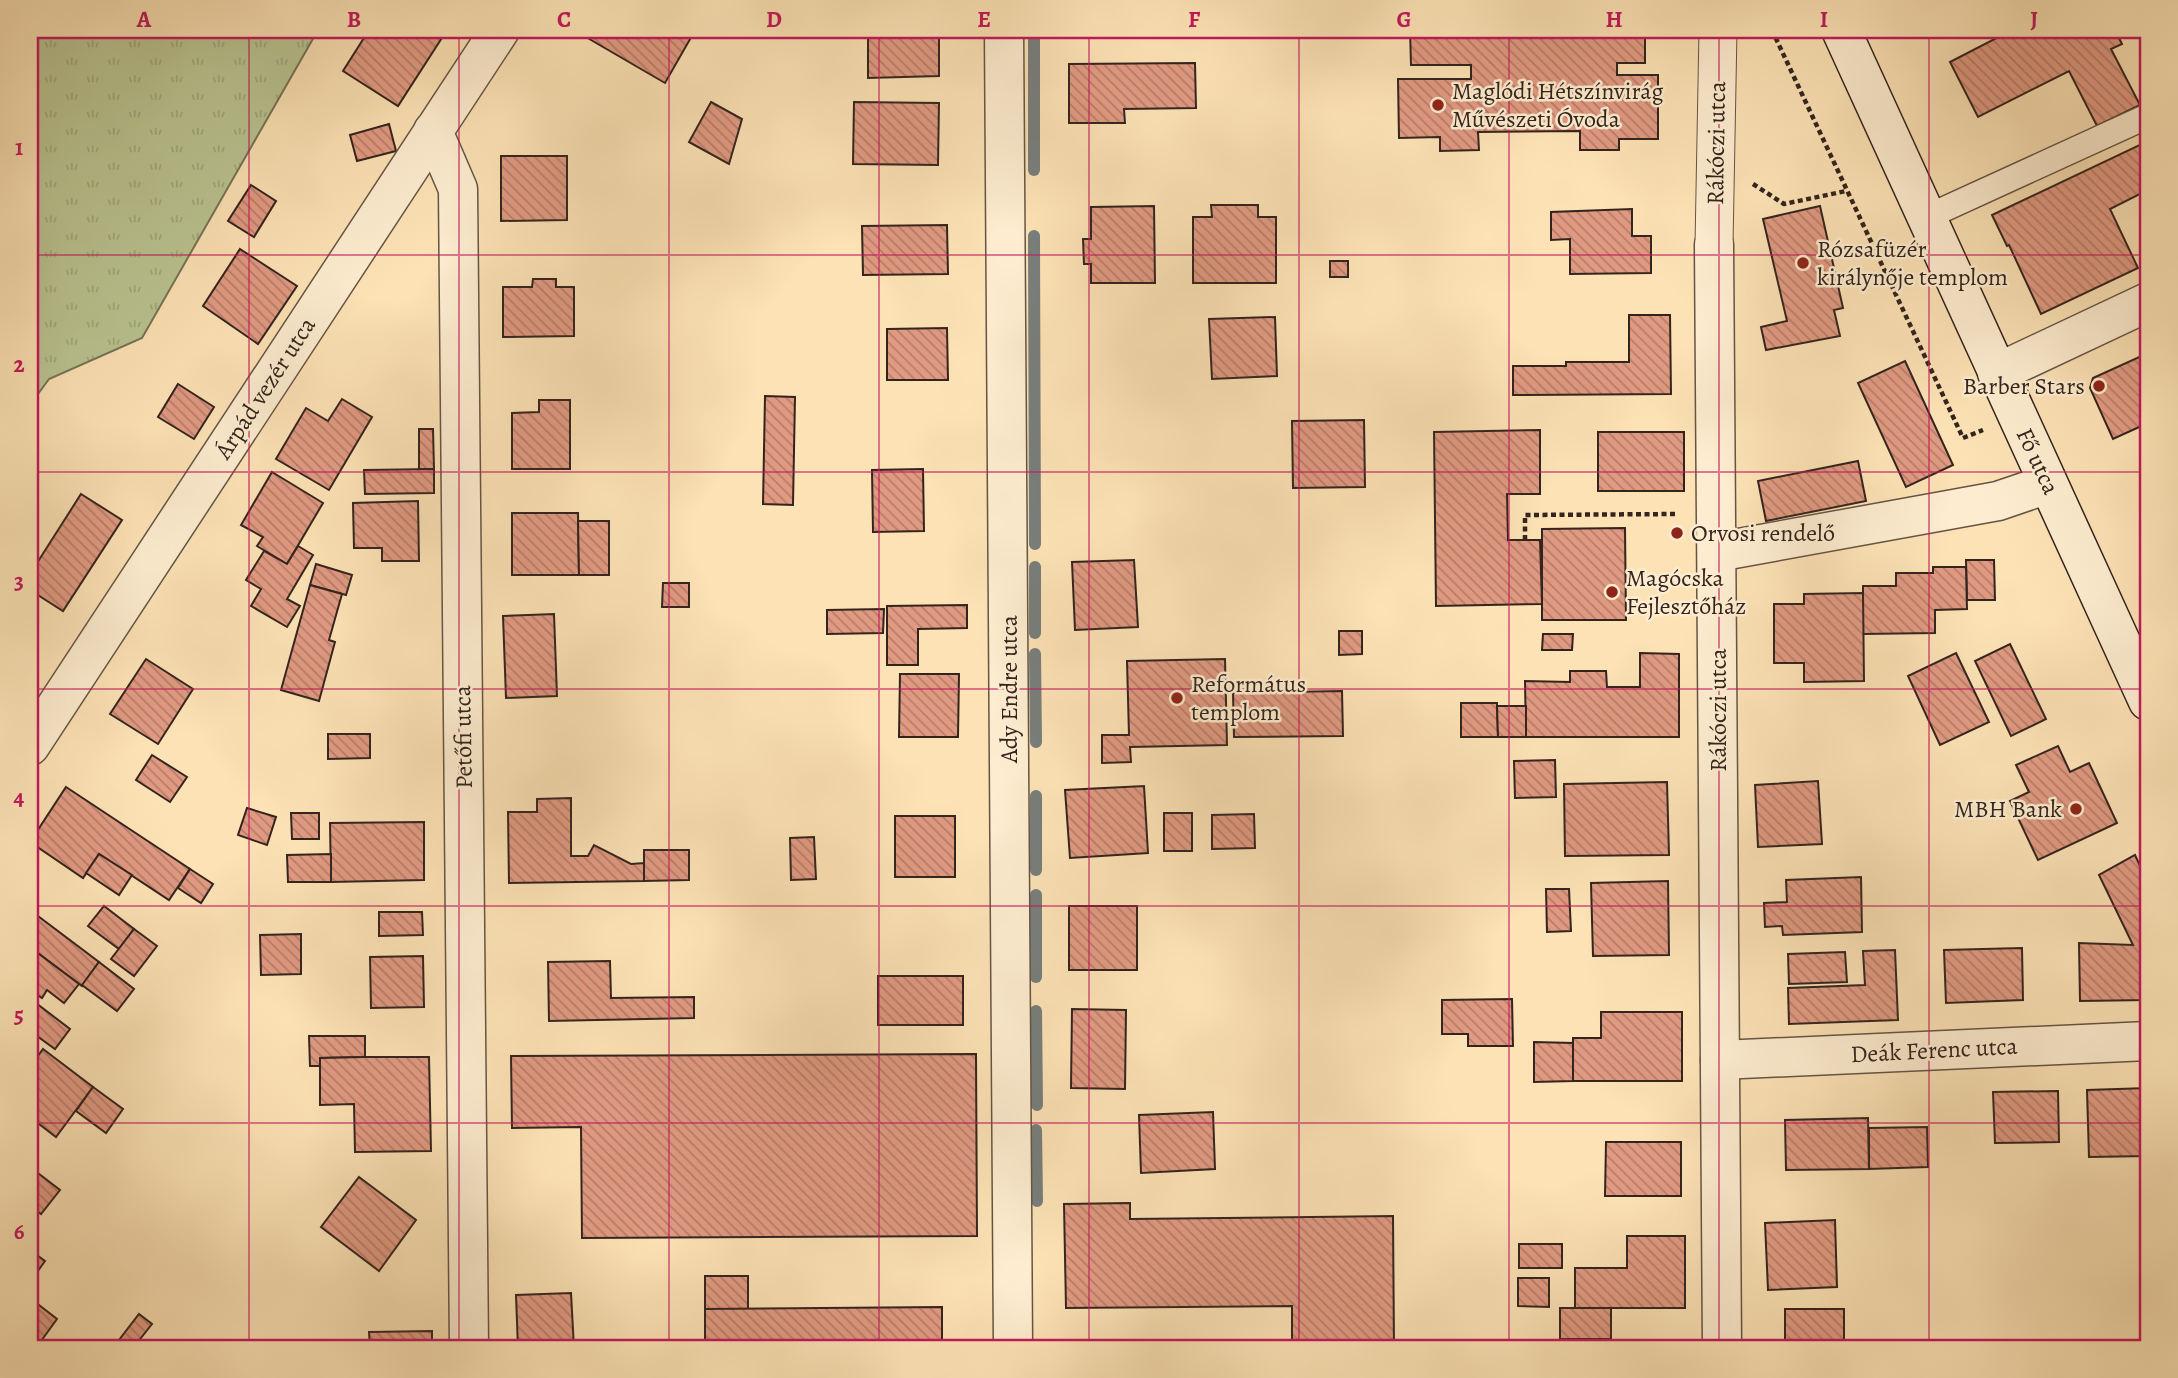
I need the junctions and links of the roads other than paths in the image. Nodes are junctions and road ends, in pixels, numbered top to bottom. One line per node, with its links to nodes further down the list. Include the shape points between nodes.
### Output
1 (500, 30): 6 (street, Árpád vezér utca)
2 (1004, 30): 18 (street, Ady Endre utca)
3 (1718, 30): 8 (street, Rákóczi utca)
4 (1841, 30): 7 (street, Fő utca)
5 (2148, 117): 7 (lane)
6 (433, 131): 14 (street, Árpád vezér utca); 17 (street, Petőfi utca, via 458,189)
7 (1927, 217): 10 (street, Fő utca)
8 (1714, 245): 12 (street, Rákóczi utca)
9 (2148, 302): 10 (street)
10 (1997, 373): 11 (street, Fő utca)
11 (2048, 484): 12 (street, via 1998,501); 13 (street, Fő utca)
12 (1717, 552): 16 (street, Rákóczi utca)
13 (2148, 701)
14 (30, 746)
15 (2148, 1041): 16 (street, Deák Ferenc utca)
16 (1720, 1060): 19 (street, Rákóczi utca)
17 (469, 1348)
18 (1013, 1348)
19 (1722, 1348)

